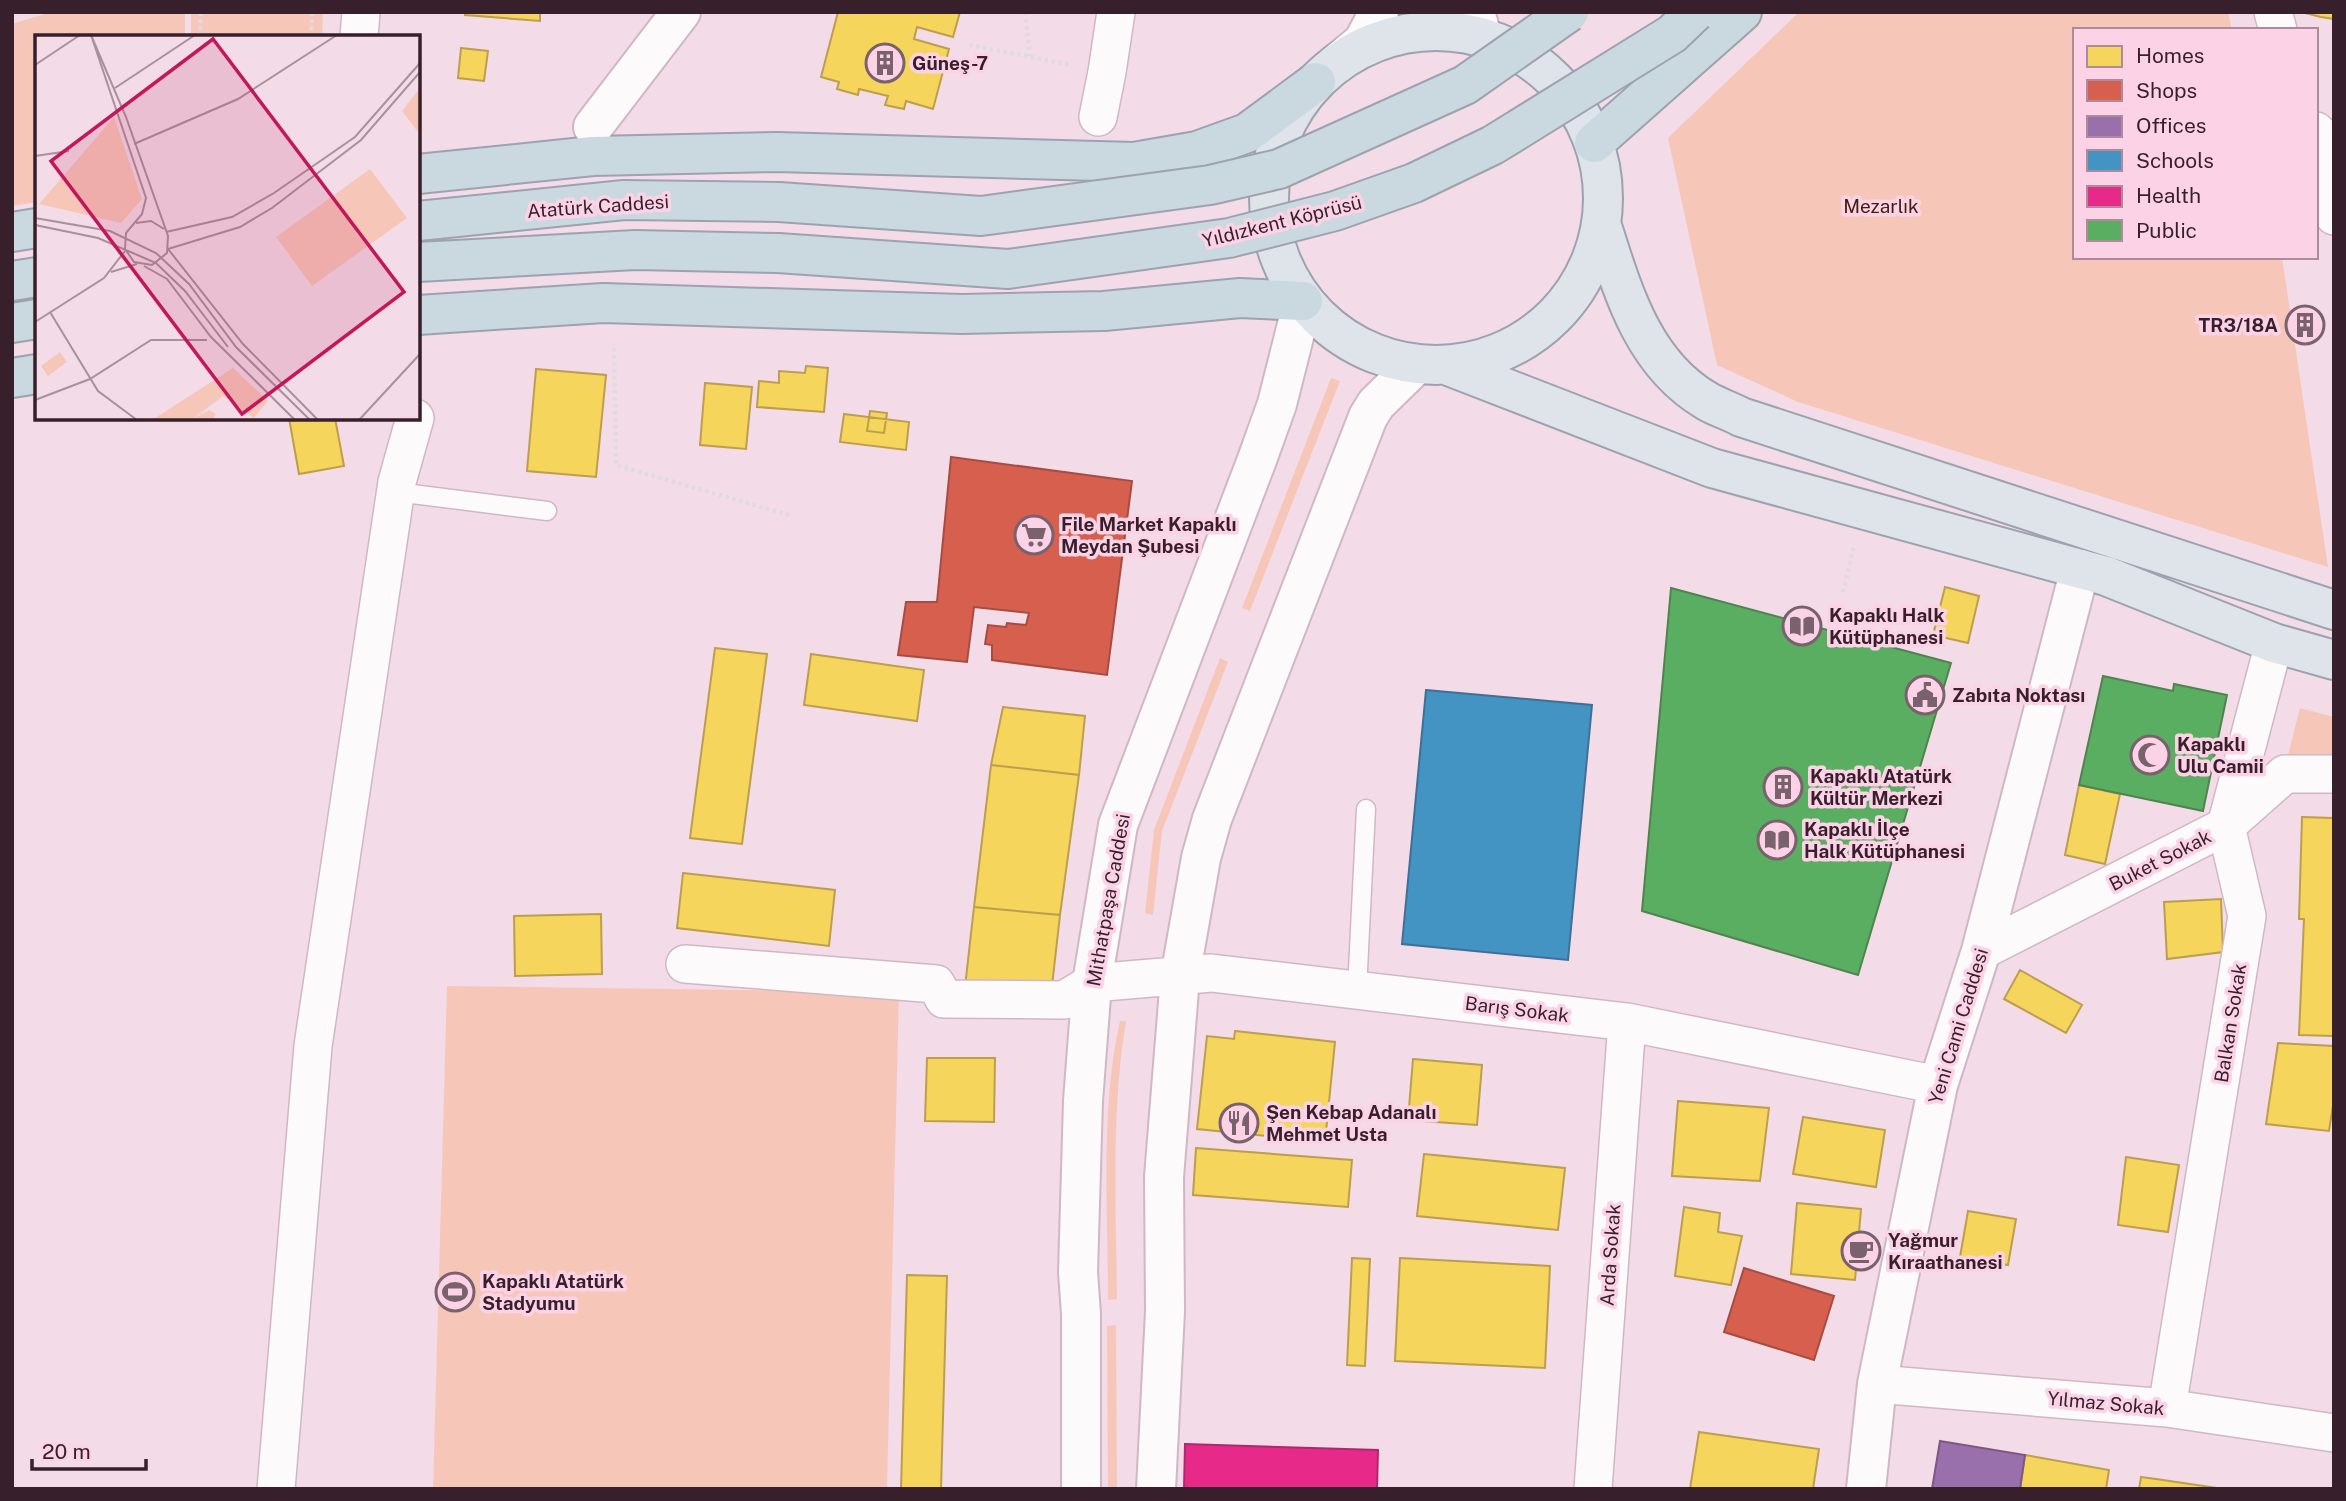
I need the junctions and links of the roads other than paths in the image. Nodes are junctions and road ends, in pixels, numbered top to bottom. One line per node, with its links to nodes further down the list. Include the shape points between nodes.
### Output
1 (361, 12): 10 (street)
2 (681, 12): 13 (street)
3 (1116, 12): 12 (street)
4 (1379, 12): 11 (street, via 1363,42)
5 (1538, 12): 9 (highway)
6 (1569, 12): 18 (highway, Atatürk Caddesi, bridge, via 1465,85 1290,164 1210,185 981,216 779,202 624,200)
7 (1695, 12): 22 (highway, Yıldızkent Köprüsü, bridge, via 1672,34 1493,145 1414,183 1229,238 1009,269 778,253 635,250)
8 (1742, 12): 15 (highway)
9 (1486, 31): 11 (main road, via 1404,34 1357,50); 15 (main road, via 1558,83 1579,111)
10 (359, 35)
11 (1326, 73): 16 (highway, via 1247,133 1197,151 1134,163 777,152 593,156); 25 (main road, via 1297,105 1283,131 1269,188 1276,248)
12 (1097, 117)
13 (593, 127)
14 (2326, 141): 17 (street)
15 (1594, 143): 19 (main road, via 1603,196)
16 (420, 174)
17 (2334, 216)
18 (420, 221)
19 (1601, 223): 29 (main road, via 1583,276 1549,321 1501,351 1474,360); 36 (main road, via 1642,334 1673,374 1706,401)
20 (35, 228): 21 (highway)
21 (12, 232)
22 (420, 262)
23 (35, 277): 24 (highway)
24 (12, 281)
25 (1303, 301): 26 (highway, via 1240,298 1104,311 961,314 603,303); 29 (main road, via 1353,344 1385,357); 45 (street, Mithatpaşa Caddesi, via 1277,404 1118,825)
26 (420, 315)
27 (35, 319): 28 (highway)
28 (12, 323)
29 (1432, 364): 35 (main road, via 1713,468); 44 (street, via 1376,404 1368,416 1212,819)
30 (35, 374): 31 (highway)
31 (12, 378)
32 (414, 420): 33 (street)
33 (396, 492): 34 (lane); 52 (street, via 313,1046)
34 (547, 511)
35 (2080, 569): 37 (main road); 42 (street, Yeni Cami Caddesi)
36 (2334, 610)
37 (2274, 643): 38 (main road); 41 (street, Balkan Sokak)
38 (2334, 660)
39 (2334, 774): 41 (street, Buket Sokak, via 2285,774)
40 (1366, 809): 46 (lane)
41 (2226, 826): 42 (street, Buket Sokak); 50 (street, Balkan Sokak, via 2247,916)
42 (1981, 951): 48 (street, Yeni Cami Caddesi)
43 (685, 964): 45 (street, via 936,984 944,999 1064,1000)
44 (1180, 977): 45 (street, Barış Sokak); 46 (street, Barış Sokak, via 1211,973); 54 (street, via 1164,1177 1165,1311)
45 (1092, 983): 53 (street, Mithatpaşa Caddesi, via 1078,1272)
46 (1357, 990): 47 (street, Barış Sokak)
47 (1627, 1022): 48 (street, Barış Sokak); 55 (street, Arda Sokak)
48 (1938, 1085): 49 (street, Yeni Cami Caddesi)
49 (1877, 1384): 50 (street, Yılmaz Sokak); 56 (street, Yeni Cami Caddesi)
50 (2167, 1408): 51 (street, Yılmaz Sokak)
51 (2334, 1433)
52 (276, 1489)
53 (1081, 1489)
54 (1156, 1489)
55 (1592, 1489)
56 (1866, 1489)

